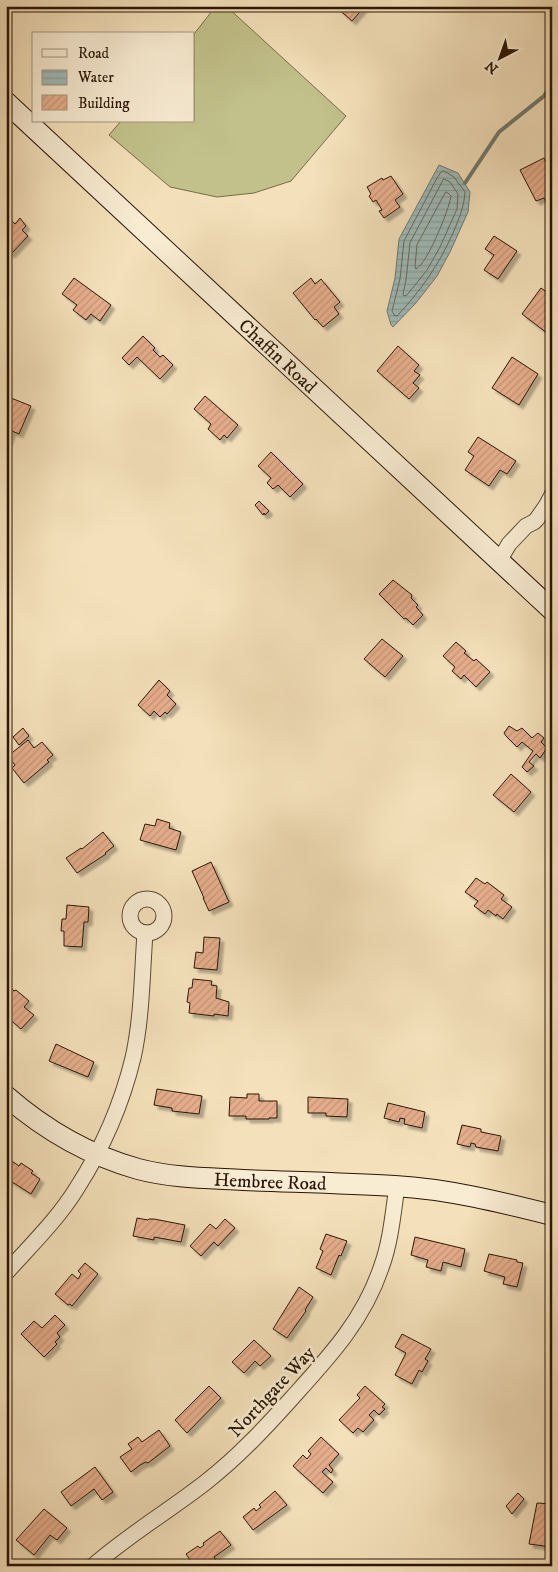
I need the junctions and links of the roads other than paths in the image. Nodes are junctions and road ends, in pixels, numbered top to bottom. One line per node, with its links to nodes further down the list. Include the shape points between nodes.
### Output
1 (6, 102): 3 (street, Chaffin Road)
2 (552, 494): 3 (street, via 534,522 533,531 518,551)
3 (500, 561): 4 (street, Chaffin Road)
4 (552, 610)
5 (145, 933): 7 (street, via 133,1058 120,1102)
6 (6, 1096): 7 (street, Hembree Road, via 60,1136)
7 (97, 1155): 8 (street, Hembree Road, via 139,1169 187,1178); 10 (street, via 53,1221)
8 (397, 1186): 9 (street, Hembree Road, via 450,1192); 11 (street, Northgate Way, via 382,1268 366,1304 345,1338 237,1456)
9 (552, 1215)
10 (6, 1273)
11 (93, 1566)

